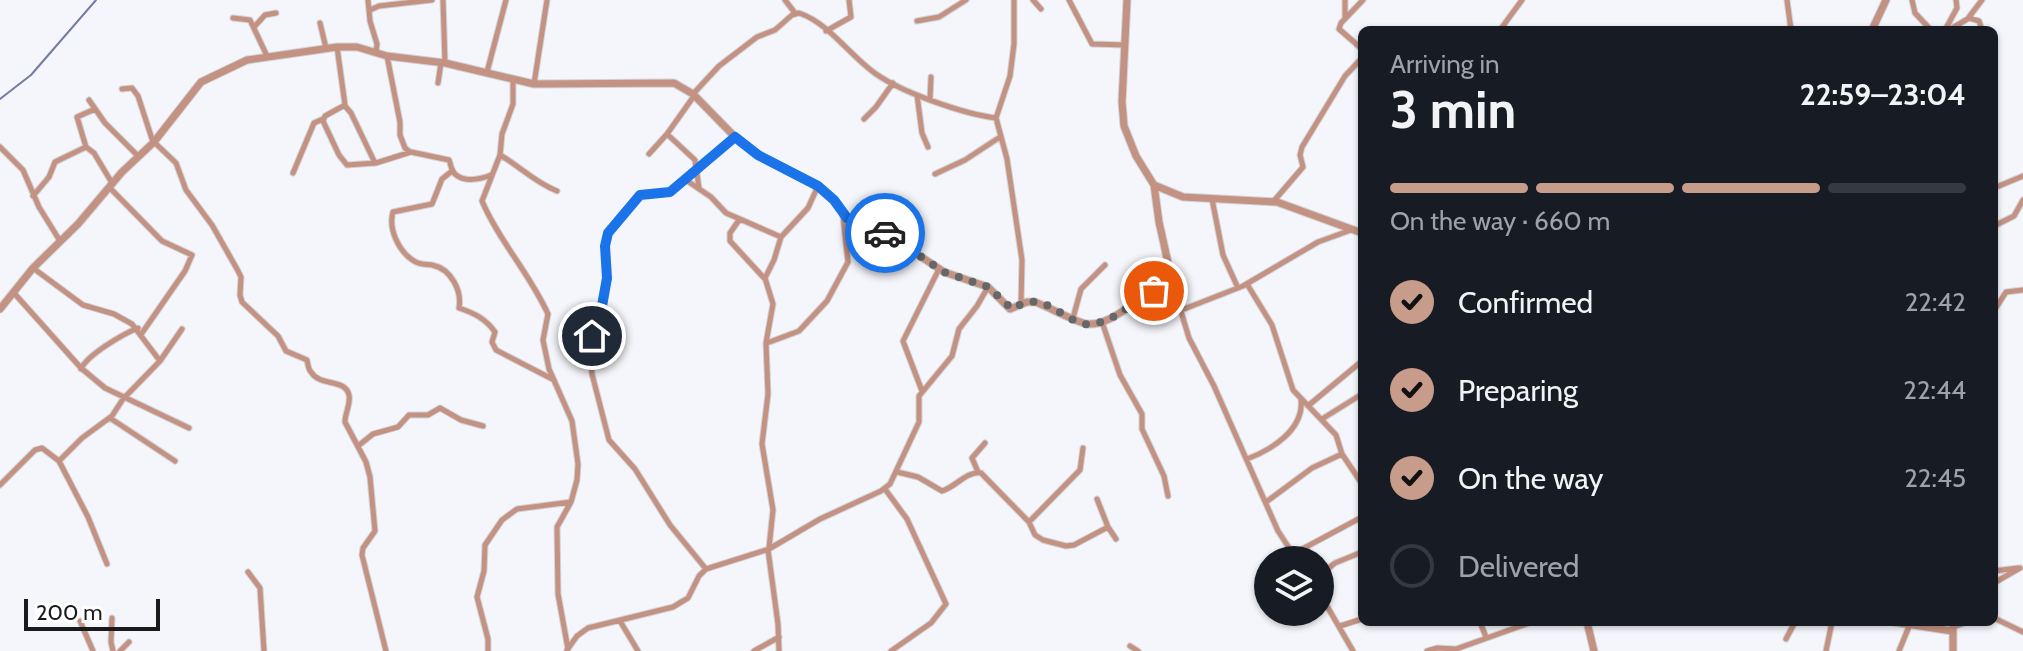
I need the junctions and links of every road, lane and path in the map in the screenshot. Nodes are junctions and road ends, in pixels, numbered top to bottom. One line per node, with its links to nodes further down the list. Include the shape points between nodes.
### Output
1 (368, 0): 23 (street)
2 (432, 0): 21 (street)
3 (443, 0): 48 (street)
4 (506, 0): 49 (street)
5 (547, 0): 54 (street)
6 (785, 0): 25 (street)
7 (849, 0): 39 (street, via 851,17)
8 (966, 0): 29 (street, via 939,17)
9 (1014, 0): 62 (street, via 1010,76)
10 (1033, 0): 22 (street)
11 (1069, 0): 40 (street, via 1092,44)
12 (1127, 0): 40 (street)
13 (1345, 0): 27 (street)
14 (1363, 0): 27 (street)
15 (1522, 0): 31 (street)
16 (1787, 0): 32 (street)
17 (1886, 0): 33 (street)
18 (1912, 0): 34 (street)
19 (1956, 0): 35 (street)
20 (1982, 0): 28 (street)
21 (380, 3): 23 (street)
22 (1041, 9)
23 (370, 10): 44 (street)
24 (276, 13): 38 (street, via 265,15)
25 (795, 13): 39 (street, via 803,13); 56 (street, via 719,66)
26 (233, 18): 38 (street, via 247,18)
27 (1345, 18): 41 (street, via 1341,32)
28 (1969, 18): 36 (street); 37 (street)
29 (917, 21)
30 (320, 23): 43 (street)
31 (1503, 26)
32 (1790, 26)
33 (1874, 26)
34 (1927, 26)
35 (1949, 26)
36 (1954, 26)
37 (1981, 26)
38 (254, 27): 45 (street)
39 (826, 31): 53 (street, via 876,75)
40 (1125, 45): 85 (street, via 1124,126)
41 (1358, 46)
42 (337, 47): 43 (street); 44 (street); 60 (street)
43 (326, 48): 45 (street)
44 (376, 52): 46 (street)
45 (267, 56): 68 (street, via 205,78)
46 (387, 56): 48 (street); 72 (street, via 401,140)
47 (1358, 62): 93 (street, via 1302,147 1303,167)
48 (443, 63): 49 (street); 52 (street)
49 (487, 72): 51 (street)
50 (931, 77): 58 (street)
51 (513, 80): 54 (street); 74 (street, via 513,104)
52 (438, 83)
53 (893, 83): 57 (street); 64 (street)
54 (534, 84): 56 (street, via 669,82)
55 (122, 89): 68 (street, via 132,88 138,96)
56 (694, 94): 65 (street); 67 (street)
57 (917, 95): 58 (street); 71 (street)
58 (930, 99): 62 (street)
59 (89, 100): 61 (street)
60 (345, 106): 63 (street); 76 (street)
61 (95, 109): 70 (street, via 77,117); 75 (street)
62 (996, 118): 66 (street)
63 (323, 119): 76 (street, via 344,163); 79 (street, via 314,123)
64 (864, 119)
65 (667, 134): 73 (street); 77 (street)
66 (1000, 136): 81 (street); 111 (street, via 1022,260)
67 (735, 137): 77 (street); 86 (street)
68 (153, 142): 75 (street); 134 (street, via 176,163 186,190 217,233 242,281 242,302 278,336 286,351 307,360 313,375 346,388 345,422)
69 (0, 147): 90 (street, via 23,170)
70 (86, 147): 84 (street); 90 (street, via 55,162)
71 (928, 147)
72 (411, 152): 76 (street); 78 (street, via 449,160)
73 (649, 154)
74 (500, 155): 80 (street); 89 (street, via 535,182)
75 (138, 156): 84 (street)
76 (375, 163)
77 (698, 168): 83 (street); 88 (street)
78 (452, 171): 80 (street, via 476,180); 123 (street, via 442,179 432,204 393,212 394,237 412,260 440,268 457,285 459,308 492,327 493,346 500,353)
79 (293, 173)
80 (492, 174): 123 (street, via 482,201 548,314 543,340)
81 (935, 174)
82 (2023, 176): 87 (street)
83 (686, 180): 88 (street); 160 (street, via 666,194 640,195 610,228 607,278 590,357 609,440)
84 (110, 185): 100 (street); 118 (street, via 162,241 192,255)
85 (1154, 185): 91 (street, via 1183,197); 106 (street)
86 (818, 186): 94 (street); 99 (street, via 808,208)
87 (1998, 186)
88 (699, 189): 95 (street)
89 (557, 191)
90 (33, 196): 100 (street)
91 (1212, 198): 93 (street); 108 (street, via 1223,255)
92 (2023, 200): 96 (street, via 2014,216)
93 (1273, 202): 97 (street)
94 (843, 214): 103 (street, via 893,238); 119 (street, via 848,262 827,301 799,331)
95 (739, 220): 99 (street); 104 (street, via 730,241)
96 (1998, 224)
97 (1354, 229): 98 (street); 105 (street, via 1318,242)
98 (1358, 231)
99 (781, 237): 104 (street)
100 (61, 241): 102 (street)
101 (1105, 265): 115 (street, via 1081,289)
102 (33, 268): 110 (street); 118 (street, via 83,305 114,314)
103 (939, 269): 107 (street); 124 (street, via 903,341)
104 (765, 278): 119 (street, via 773,304)
105 (1247, 284): 108 (street); 127 (street, via 1268,317 1291,386)
106 (1173, 285): 114 (street); 116 (street, via 1140,297)
107 (988, 287): 111 (street, via 1010,309); 124 (street, via 959,329 952,356)
108 (1238, 288): 114 (street)
109 (2023, 290): 112 (street, via 2006,292)
110 (13, 292): 113 (street); 122 (street)
111 (1021, 305): 115 (street, via 1035,302)
112 (1998, 305)
113 (0, 309)
114 (1179, 311): 137 (street)
115 (1073, 318): 116 (street, via 1085,324)
116 (1102, 322): 145 (street, via 1120,375 1142,414 1146,443)
117 (182, 329): 120 (street)
118 (140, 330): 120 (street); 122 (street, via 92,355)
119 (766, 343): 155 (street, via 762,455 773,510)
120 (160, 361): 126 (street)
121 (1358, 364): 128 (street)
122 (81, 369): 126 (street)
123 (554, 380): 147 (street, via 576,445 578,474)
124 (922, 392): 140 (street, via 919,422)
125 (1358, 396): 130 (street)
126 (123, 399): 129 (street); 132 (street)
127 (1301, 399): 128 (street); 137 (street, via 1301,411 1286,438)
128 (1309, 405): 130 (street)
129 (110, 418): 138 (street); 139 (street)
130 (1322, 419): 136 (street)
131 (483, 426): 134 (street, via 440,408 428,415 409,415 398,427 373,434)
132 (189, 428)
133 (985, 443): 141 (street, via 972,458)
134 (358, 446): 189 (street, via 370,477 375,527 362,555)
135 (1083, 448): 150 (street, via 1080,470)
136 (1342, 454): 142 (street); 148 (street, via 1312,468)
137 (1247, 459): 148 (street)
138 (59, 461): 143 (street, via 37,449); 157 (street)
139 (175, 461)
140 (897, 472): 141 (street, via 942,491); 144 (street)
141 (978, 472): 150 (street)
142 (1358, 478)
143 (0, 485)
144 (885, 489): 155 (street); 194 (street, via 907,519 946,602 931,623)
145 (1168, 496)
146 (1097, 499): 151 (street)
147 (571, 502): 184 (street, via 558,522 556,552); 190 (street, via 517,509 485,545 477,597)
148 (1266, 502): 153 (street)
149 (1358, 519): 154 (street)
150 (1029, 522): 151 (street, via 1035,535 1066,546)
151 (1108, 527): 152 (street)
152 (1116, 539)
153 (1288, 546)
154 (1308, 546)
155 (768, 550): 160 (street); 179 (street)
156 (1358, 554): 158 (street)
157 (107, 564)
158 (1334, 564)
159 (2022, 568): 161 (street); 163 (street)
160 (706, 569): 169 (street, via 681,603)
161 (1998, 571)
162 (248, 572): 188 (street, via 260,588)
163 (1998, 581)
164 (1334, 616): 170 (street)
165 (112, 618): 186 (street)
166 (1358, 620): 170 (street)
167 (1998, 620): 178 (street)
168 (80, 621): 185 (street)
169 (620, 621): 184 (street, via 588,628); 191 (street)
170 (1340, 626): 196 (street)
171 (1482, 626): 180 (street)
172 (1520, 626): 180 (street)
173 (1588, 626): 198 (street)
174 (1793, 626): 181 (street)
175 (1831, 626): 199 (street)
176 (1909, 626): 200 (street)
177 (1953, 626): 201 (street)
178 (2023, 632)
179 (779, 637): 192 (street); 193 (street)
180 (1486, 637): 197 (street, via 1456,649)
181 (1786, 639)
182 (129, 642): 187 (street)
183 (1130, 646): 195 (street)
184 (569, 649)
185 (93, 651)
186 (113, 651)
187 (120, 651)
188 (264, 651)
189 (386, 651)
190 (488, 651)
191 (638, 651)
192 (754, 651)
193 (779, 651)
194 (891, 651)
195 (1138, 651)
196 (1353, 651)
197 (1427, 651)
198 (1594, 651)
199 (1826, 651)
200 (1899, 651)
201 (1953, 651)

